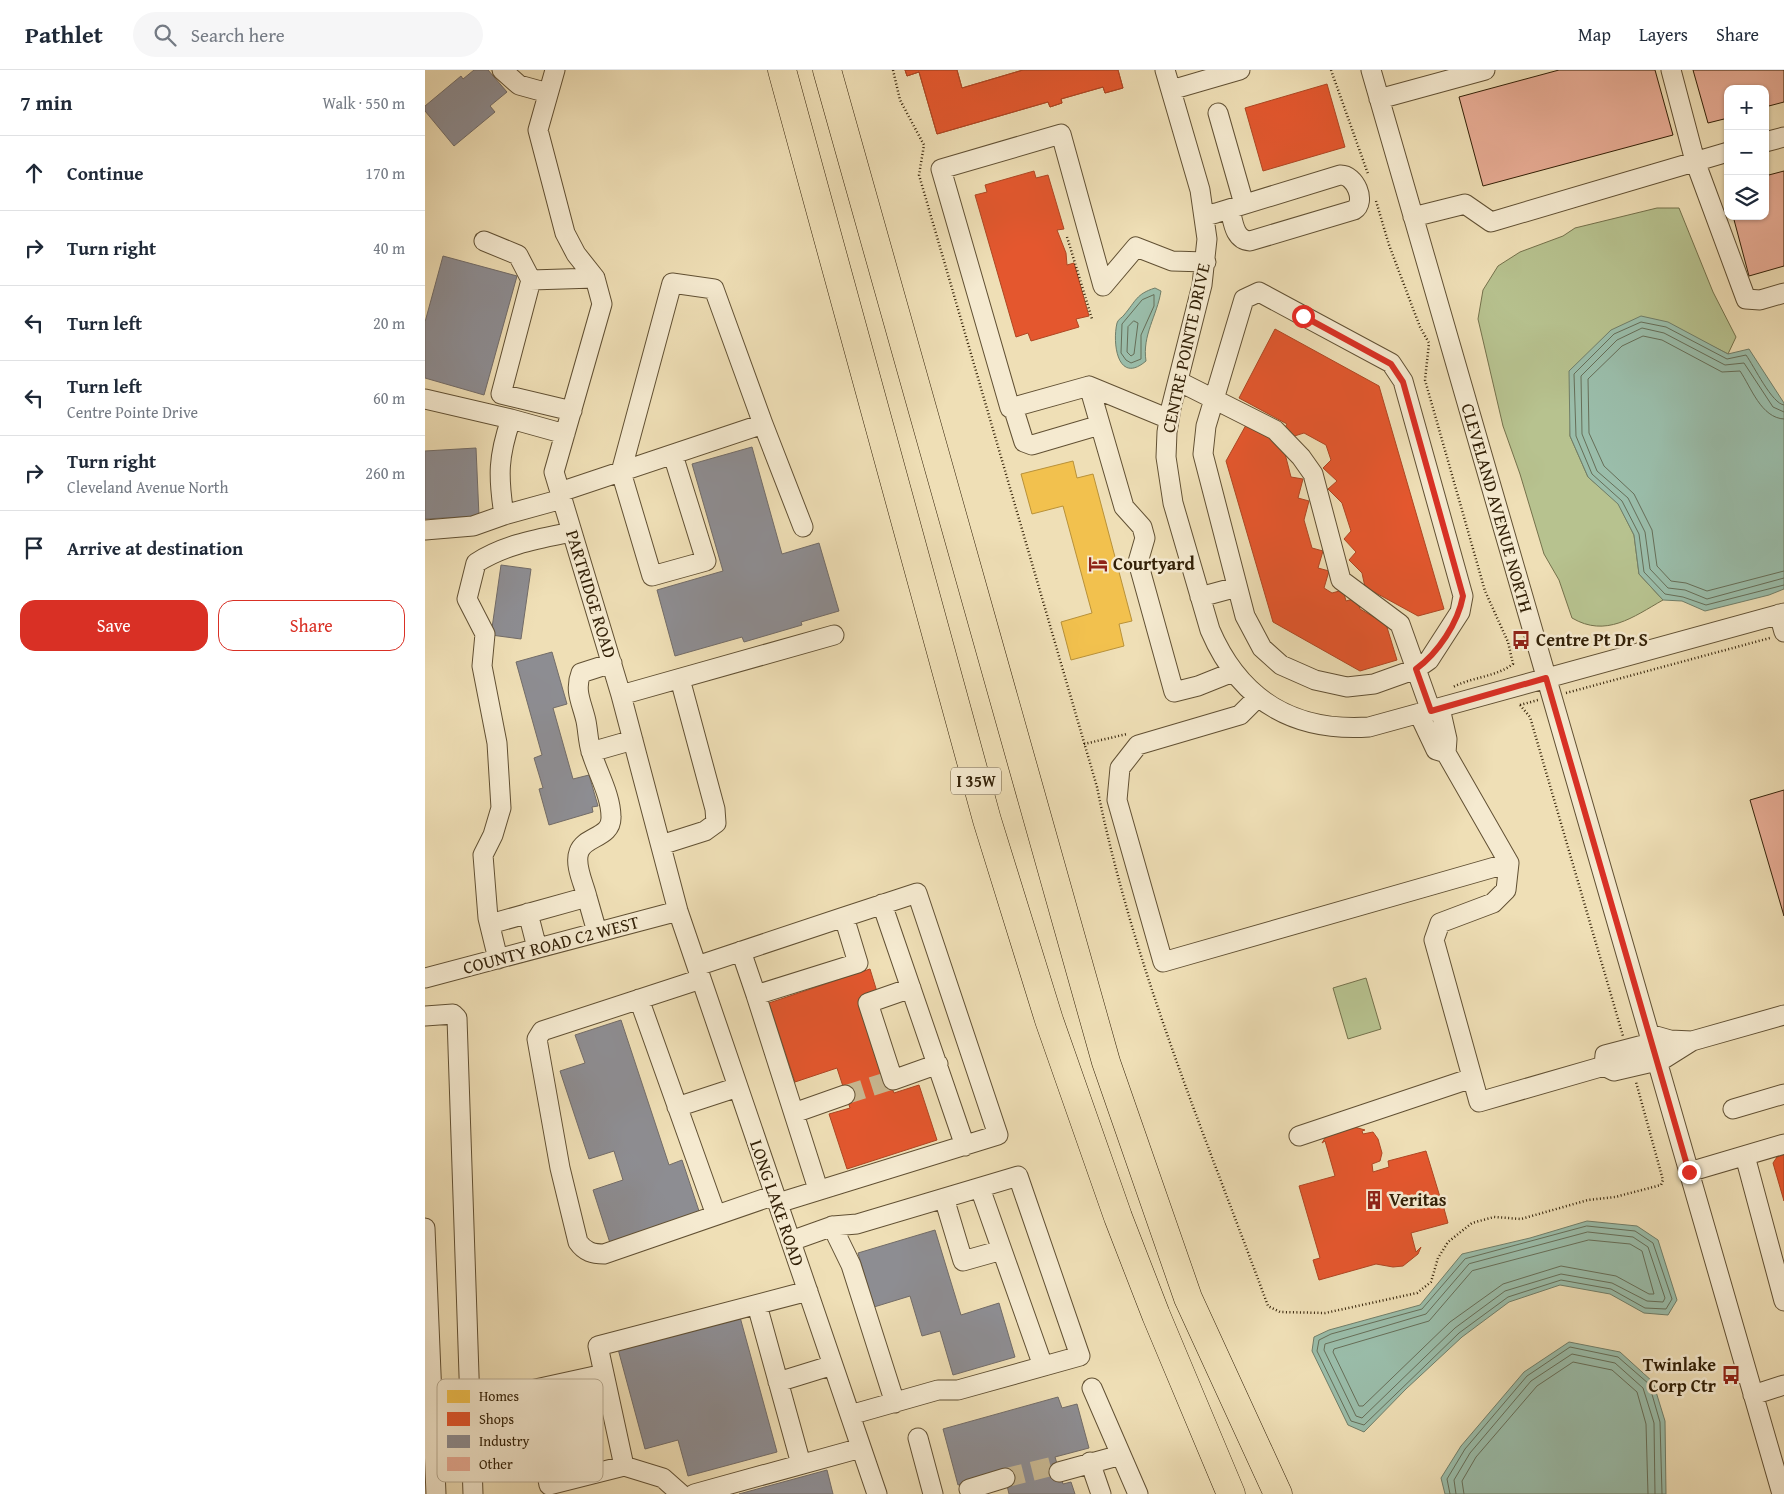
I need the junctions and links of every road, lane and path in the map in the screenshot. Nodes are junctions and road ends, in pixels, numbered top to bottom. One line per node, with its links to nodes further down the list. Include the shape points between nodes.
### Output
1 (502, 70): 13 (street, via 519,85)
2 (555, 70): 13 (street)
3 (782, 70): 138 (highway, I 35W, via 1017,920 1118,1217)
4 (827, 70): 125 (highway, I 35W, via 1104,1054 1188,1298)
5 (893, 70): 87 (path, via 900,100 924,144 919,175 1097,787 1112,858 1191,1104 1269,1306 1280,1312 1325,1312 1417,1293 1431,1282 1438,1258 1448,1242 1472,1223 1494,1218 1521,1219 1587,1200 1615,1197 1661,1185 1663,1180)
6 (1165, 70): 12 (street, CENTRE POINTE DRIVE)
7 (1240, 70): 12 (street)
8 (1331, 70): 20 (path)
9 (1371, 70): 14 (street, CLEVELAND AVENUE NORTH)
10 (1485, 70): 14 (street)
11 (1671, 70): 19 (street)
12 (1171, 90): 23 (street, CENTRE POINTE DRIVE)
13 (549, 94): 28 (street, via 538,130 565,234)
14 (1379, 99): 24 (street, CLEVELAND AVENUE NORTH)
15 (1218, 113): 22 (street)
16 (1784, 137): 17 (street)
17 (1769, 141)
18 (1724, 153): 19 (street)
19 (1695, 161): 24 (street, via 1491,222 1465,204); 30 (street, via 1746,299 1760,300)
20 (1369, 177)
21 (1374, 195): 63 (path, via 1419,327 1429,343 1425,380 1485,591 1508,642 1513,664 1497,672 1468,679 1447,690)
22 (1237, 206): 22 (street, via 1343,175 1354,181 1360,200 1353,210 1250,241 1237,235); 23 (street)
23 (1205, 216): 27 (street, CENTRE POINTE DRIVE)
24 (1413, 217): 57 (street, CLEVELAND AVENUE NORTH)
25 (1067, 237): 31 (path)
26 (485, 241): 29 (street, via 518,255)
27 (1206, 262): 32 (street, CENTRE POINTE DRIVE); 36 (street, via 1172,260 1136,246 1103,286 1061,134 941,169)
28 (595, 278): 29 (street); 37 (street, PARTRIDGE ROAD, via 602,304)
29 (531, 280): 37 (street, via 501,394)
30 (1784, 293)
31 (1092, 319)
32 (1178, 381): 34 (street); 39 (street, CENTRE POINTE DRIVE)
33 (1089, 386): 36 (street); 39 (street); 41 (street)
34 (1214, 398): 50 (street, via 1203,454); 55 (street, via 1275,430 1301,457 1313,474 1341,580 1400,624); 55 (street, via 1244,300 1259,292 1391,364 1403,382 1463,596 1460,612 1429,660)
35 (425, 399): 38 (street)
36 (1013, 407): 41 (street, via 1021,438 1032,445)
37 (572, 411): 42 (street, PARTRIDGE ROAD)
38 (511, 419): 42 (street); 46 (street, via 501,456 499,481)
39 (1169, 419): 51 (street, CENTRE POINTE DRIVE, via 1168,482)
40 (763, 424): 43 (street); 44 (street, via 714,289 672,283); 47 (street)
41 (1100, 425): 56 (street, via 1124,507 1142,527 1145,538 1138,562 1174,692)
42 (565, 434): 45 (street, PARTRIDGE ROAD, via 554,472)
43 (673, 455): 44 (street); 44 (street, via 706,561 652,576)
44 (621, 472): 45 (street)
45 (561, 496): 46 (street); 49 (street, PARTRIDGE ROAD)
46 (504, 515): 48 (street, via 473,526)
47 (803, 527)
48 (425, 530)
49 (572, 532): 54 (street, PARTRIDGE ROAD); 73 (street, via 513,544 493,552 476,563 467,599 485,634 482,666 497,743 501,808 483,855)
50 (1237, 587): 51 (street); 55 (street, via 1245,616 1262,648 1281,665 1315,680 1347,687 1374,684)
51 (1200, 597): 56 (street, CENTRE POINTE DRIVE, via 1209,630)
52 (1780, 624): 57 (street); 59 (path)
53 (834, 635): 58 (street)
54 (612, 664): 60 (street, PARTRIDGE ROAD); 65 (street, via 581,673 576,684 587,722)
55 (1416, 669): 63 (street)
56 (1233, 672): 61 (street, CENTRE POINTE DRIVE)
57 (1546, 678): 63 (street, CENTRE POINTE DRIVE); 85 (street, CLEVELAND AVENUE NORTH)
58 (680, 679): 60 (street); 66 (street, via 716,823 705,831)
59 (1575, 691)
60 (621, 695): 64 (street, PARTRIDGE ROAD)
61 (1258, 697): 63 (street, CENTRE POINTE DRIVE, via 1284,714 1328,727 1369,727); 67 (street, via 1240,715 1138,745 1120,768 1117,800 1163,962)
62 (1520, 704): 87 (path, via 1530,718)
63 (1429, 707): 67 (street, via 1436,750 1446,754)
64 (633, 740): 65 (street); 66 (street, PARTRIDGE ROAD)
65 (591, 752): 68 (street, via 612,818 607,829 579,850 577,861)
66 (661, 845): 70 (street, PARTRIDGE ROAD)
67 (1509, 863): 90 (street, via 1506,890 1493,903 1440,923 1434,940)
68 (587, 897): 71 (street); 74 (street)
69 (883, 904): 72 (street); 80 (street); 99 (street, via 917,892 998,1136)
70 (678, 911): 74 (street, COUNTY ROAD C2 WEST); 78 (street, LONG LAKE ROAD)
71 (528, 913): 73 (street); 75 (street)
72 (844, 917): 76 (street); 81 (street, via 859,963)
73 (490, 924): 77 (street)
74 (597, 932): 75 (street, COUNTY ROAD C2 WEST)
75 (537, 948): 77 (street, COUNTY ROAD C2 WEST)
76 (741, 951): 78 (street); 81 (street)
77 (498, 959): 79 (street, COUNTY ROAD C2 WEST)
78 (699, 973): 82 (street); 91 (street, LONG LAKE ROAD)
79 (425, 978)
80 (911, 988): 89 (street); 89 (street, via 868,1003 891,1080)
81 (757, 995): 96 (street)
82 (639, 999): 94 (street); 106 (street, via 542,1030 537,1039 560,1168 578,1242 583,1249 604,1254)
83 (1784, 1015): 86 (street)
84 (425, 1016): 117 (street, via 453,1014 457,1018)
85 (1650, 1038): 86 (street); 87 (street); 88 (street, CLEVELAND AVENUE NORTH)
86 (1692, 1041): 88 (street)
87 (1630, 1058): 88 (street); 90 (street, via 1614,1072 1604,1066 1479,1102)
88 (1657, 1062): 101 (street, CLEVELAND AVENUE NORTH)
89 (938, 1064): 99 (street)
90 (1473, 1078): 97 (street)
91 (738, 1087): 94 (street); 105 (street, LONG LAKE ROAD)
92 (1784, 1094): 95 (street)
93 (845, 1095): 96 (street)
94 (677, 1107): 106 (street)
95 (1733, 1109)
96 (794, 1113): 103 (street)
97 (1299, 1136)
98 (1784, 1144): 100 (street)
99 (965, 1146): 103 (street)
100 (1745, 1156): 101 (street); 112 (street)
101 (1689, 1172): 122 (street, CLEVELAND AVENUE NORTH)
102 (980, 1188): 104 (street); 110 (street); 115 (street, via 1018,1176 1080,1356)
103 (818, 1189): 105 (street)
104 (943, 1198): 107 (street, via 857,1224); 110 (street, via 963,1261)
105 (776, 1199): 106 (street); 109 (street, LONG LAKE ROAD)
106 (716, 1215)
107 (832, 1226): 109 (street); 123 (street, via 851,1264)
108 (425, 1228): 140 (street)
109 (791, 1241): 111 (street, LONG LAKE ROAD)
110 (1002, 1250): 115 (street)
111 (808, 1291): 113 (street); 114 (street, LONG LAKE ROAD)
112 (1784, 1301)
113 (757, 1304): 116 (street, via 598,1346); 119 (street)
114 (833, 1365): 119 (street); 124 (street, LONG LAKE ROAD)
115 (1043, 1366): 123 (street, via 958,1390 938,1390)
116 (604, 1374): 118 (street); 132 (street)
117 (469, 1379)
118 (581, 1379)
119 (778, 1382): 131 (street)
120 (1784, 1386): 122 (street)
121 (1092, 1388): 128 (street)
122 (1753, 1395): 129 (street, CLEVELAND AVENUE NORTH)
123 (895, 1402): 124 (street)
124 (850, 1415): 127 (street, LONG LAKE ROAD)
125 (1247, 1431): 147 (highway, I 35W); 148 (highway)
126 (918, 1438): 144 (street)
127 (861, 1448): 131 (street); 143 (street, LONG LAKE ROAD)
128 (1121, 1455): 130 (street); 146 (street)
129 (1777, 1456): 149 (street, CLEVELAND AVENUE NORTH)
130 (1090, 1462): 133 (street, via 1077,1460); 145 (street)
131 (801, 1464): 142 (street)
132 (624, 1466): 134 (street); 141 (street, via 663,1478)
133 (1058, 1468)
134 (603, 1471)
135 (548, 1482): 136 (street, via 549,1485)
136 (561, 1482)
137 (1006, 1482): 139 (street)
138 (1226, 1488)
139 (967, 1493)
140 (436, 1494)
141 (681, 1494)
142 (694, 1494)
143 (877, 1494)
144 (933, 1494)
145 (1101, 1494)
146 (1138, 1494)
147 (1278, 1494)
148 (1287, 1494)
149 (1781, 1494)

